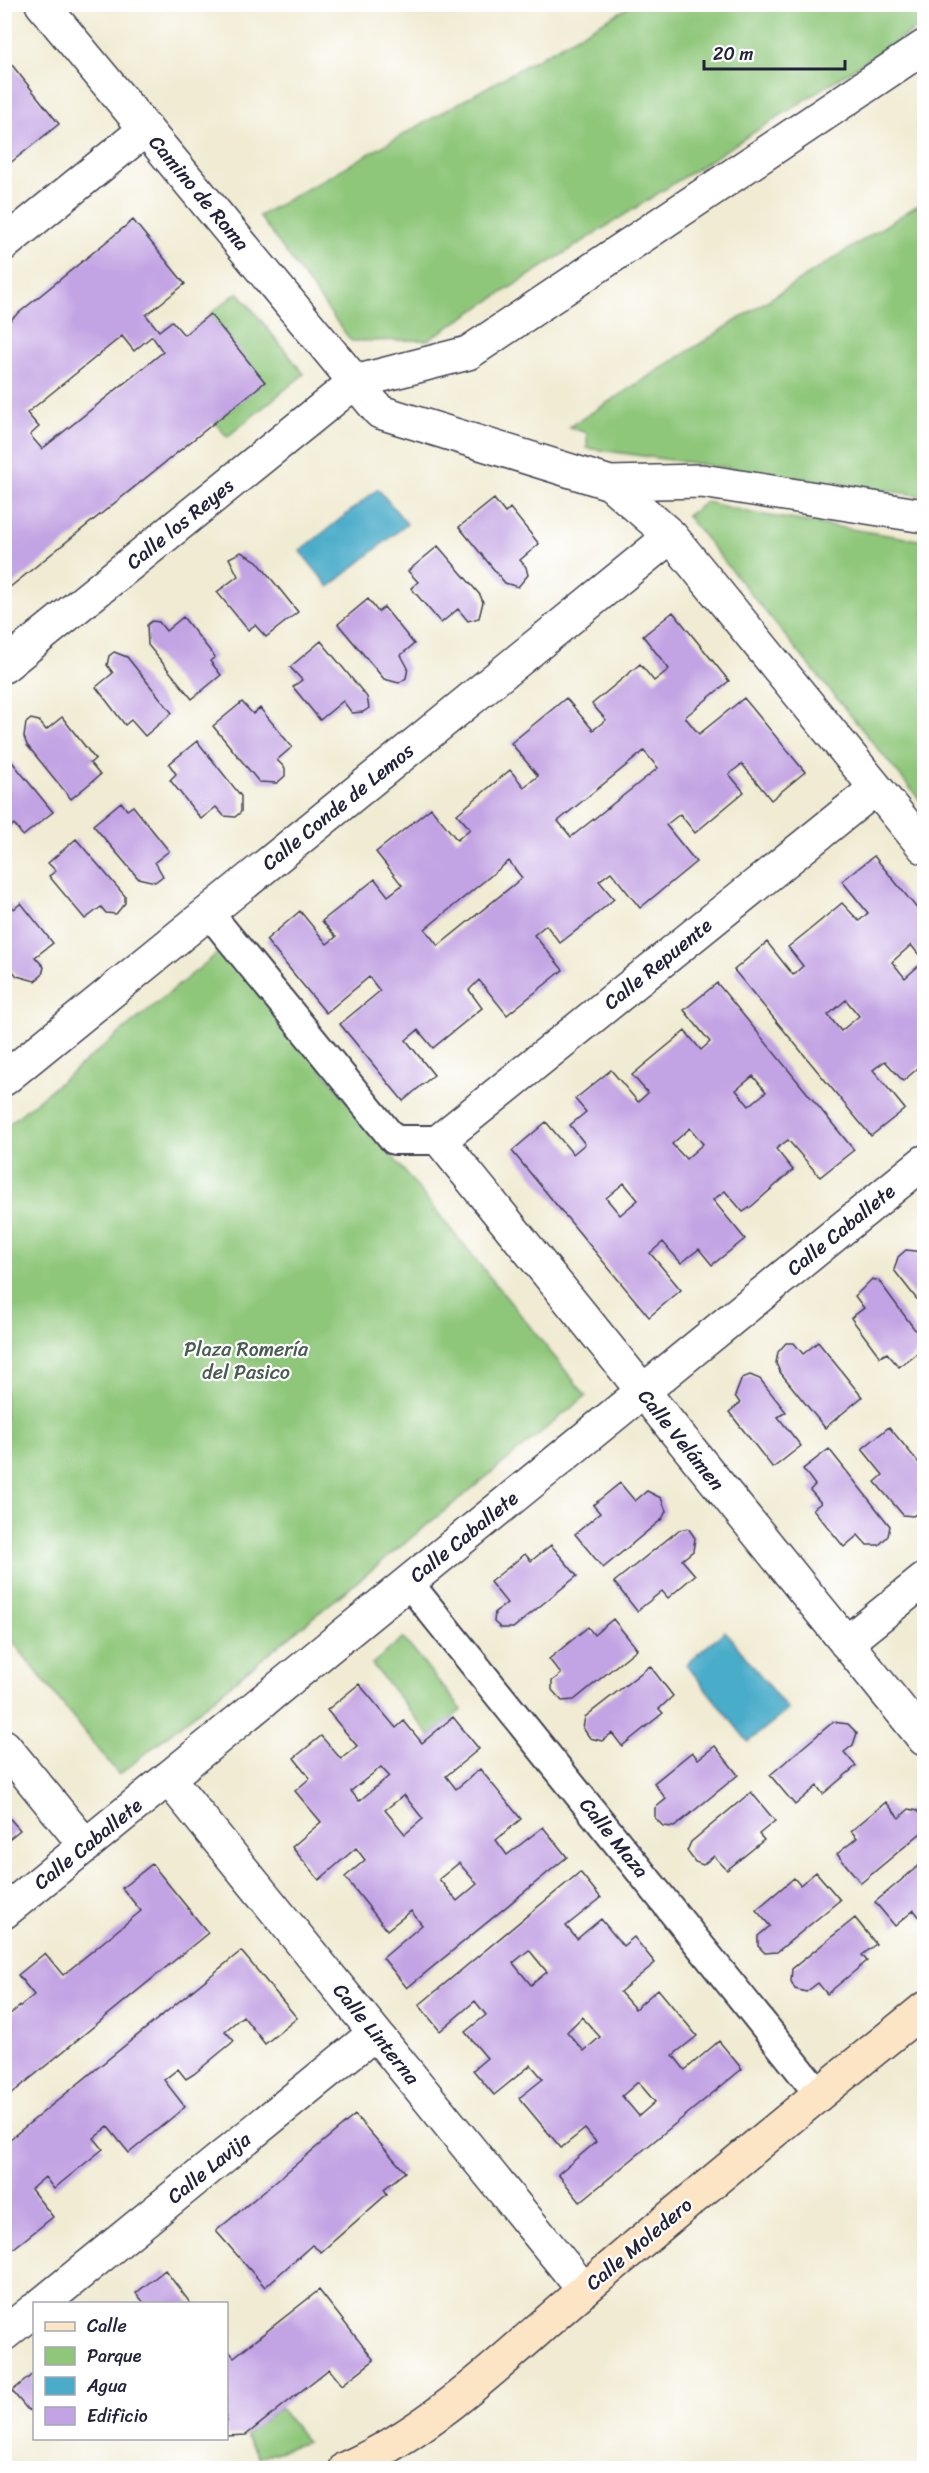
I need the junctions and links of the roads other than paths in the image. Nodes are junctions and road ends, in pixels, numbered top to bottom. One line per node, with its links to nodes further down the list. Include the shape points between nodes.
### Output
1 (42, 4): 3 (street, Camino de Roma)
2 (924, 47): 5 (street, via 468,353)
3 (146, 129): 4 (street); 5 (street, Camino de Roma)
4 (4, 244)
5 (355, 382): 6 (street, Camino de Roma, via 380,412); 9 (street, Calle los Reyes)
6 (610, 483): 7 (street, via 702,481); 8 (street)
7 (924, 516)
8 (671, 536): 10 (street); 12 (street, Calle Conde de Lemos)
9 (4, 666)
10 (876, 788): 11 (street); 14 (street, Calle Repuente)
11 (924, 847)
12 (209, 912): 13 (street, Calle Conde de Lemos); 14 (street, via 394,1140)
13 (4, 1079)
14 (440, 1140): 16 (street, Calle Velámen)
15 (924, 1162): 16 (street, Calle Caballete)
16 (642, 1392): 18 (street, Calle Caballete); 19 (street, Calle Velámen)
17 (924, 1580): 19 (street)
18 (408, 1582): 22 (street, Calle Caballete); 27 (street, Calle Maza)
19 (846, 1643): 20 (street, Calle Velámen)
20 (924, 1739)
21 (4, 1746): 23 (street)
22 (168, 1778): 23 (street, Calle Caballete); 26 (street, Calle Linterna)
23 (86, 1846): 24 (street, Calle Caballete)
24 (4, 1912)
25 (924, 2009): 27 (main road, Calle Moledero)
26 (375, 2033): 28 (street, Calle Linterna); 29 (street, Calle Lavija)
27 (819, 2094): 28 (main road, Calle Moledero)
28 (584, 2290): 32 (main road, Calle Moledero, via 472,2386 386,2451)
29 (44, 2302)
30 (33, 2311): 31 (street)
31 (4, 2334)
32 (346, 2469)

